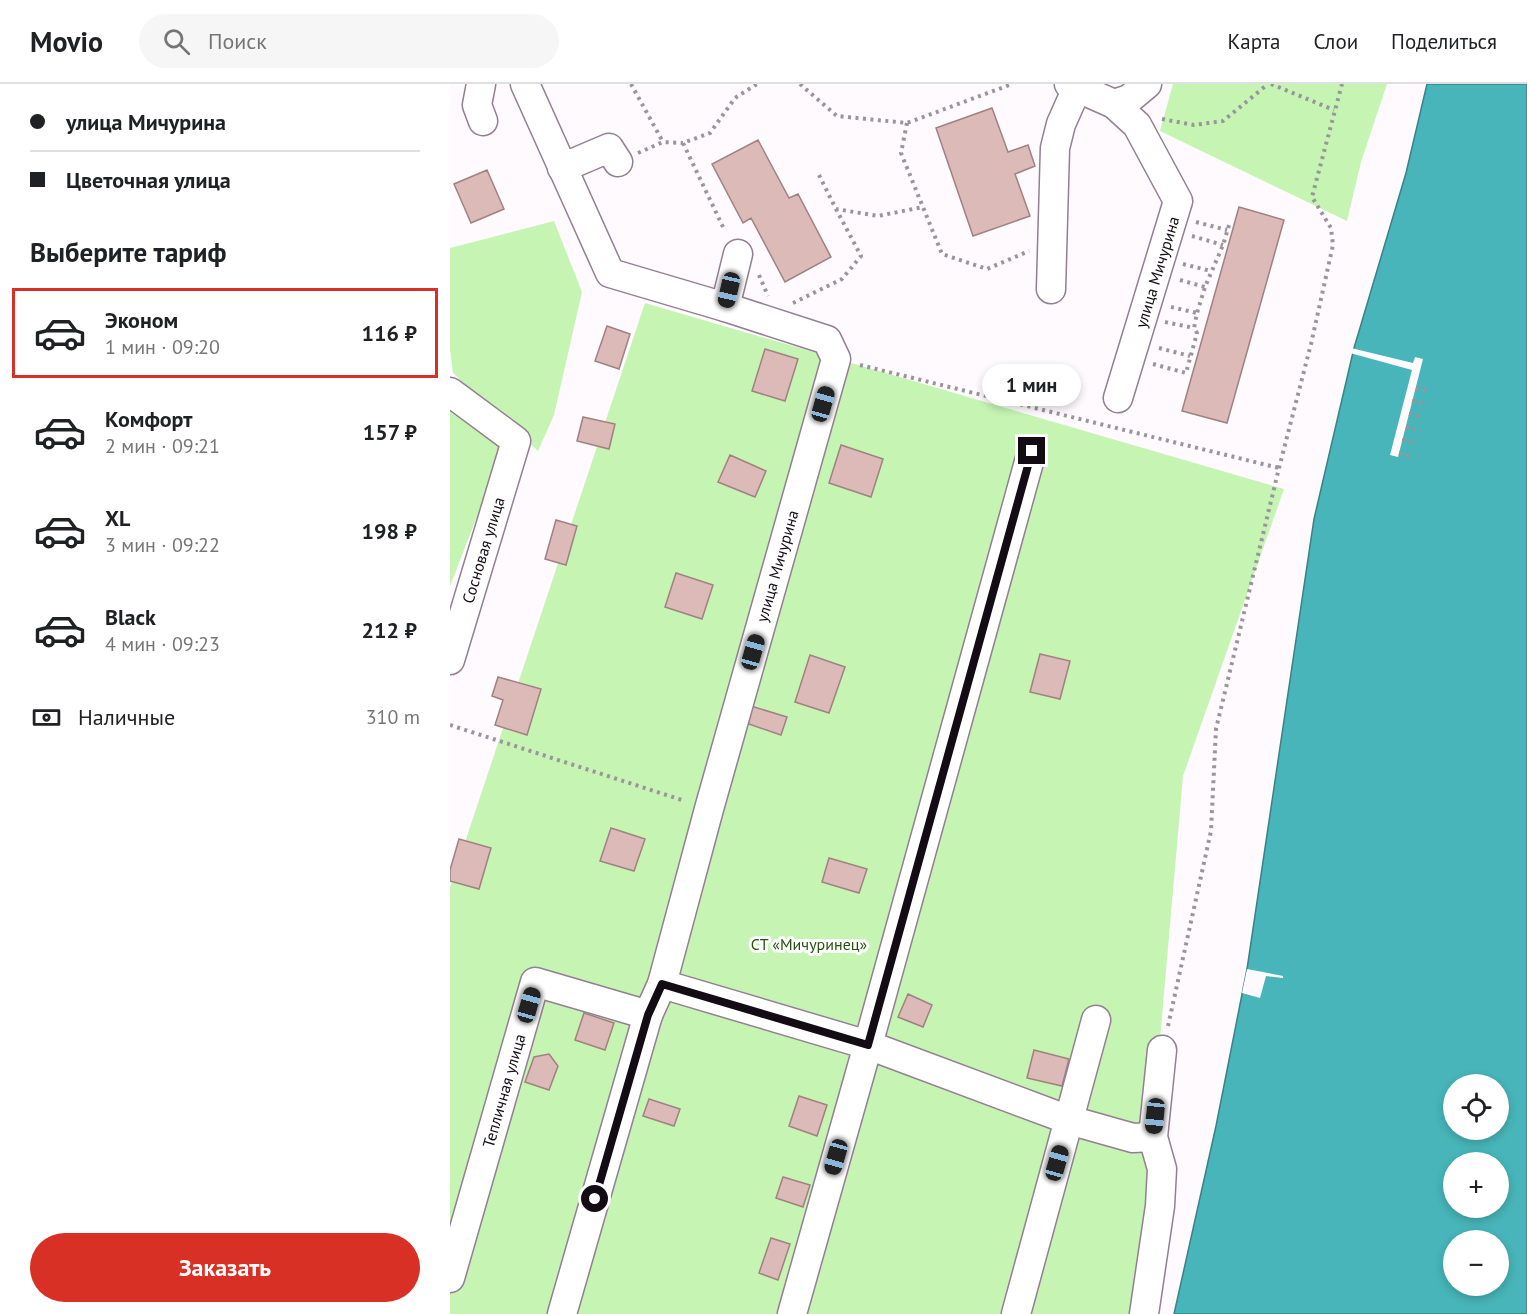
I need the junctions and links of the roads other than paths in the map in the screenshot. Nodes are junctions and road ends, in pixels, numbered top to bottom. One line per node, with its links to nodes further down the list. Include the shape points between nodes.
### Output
1 (481, 84): 5 (street, via 477,105)
2 (525, 84): 7 (street)
3 (1073, 86): 4 (street, улица Мичурина); 9 (street, via 1055,148)
4 (1130, 96): 12 (street, улица Мичурина, via 1137,125 1178,201)
5 (483, 121)
6 (618, 162): 7 (street, via 609,148)
7 (562, 168): 10 (street, via 610,273)
8 (738, 254): 10 (street)
9 (1051, 289)
10 (725, 307): 15 (street, улица Мичурина, via 827,340 836,359)
11 (450, 392): 14 (street, Сосновая улица, via 516,441)
12 (1118, 399)
13 (1032, 451): 18 (street)
14 (450, 660)
15 (662, 984): 16 (street, улица Мичурина); 18 (street)
16 (648, 1015): 22 (street, Тепличная улица, via 535,982); 23 (street, улица Мичурина)
17 (1096, 1020): 20 (street)
18 (868, 1045): 20 (street); 24 (street)
19 (1162, 1050): 21 (street)
20 (1069, 1120): 21 (street, via 1133,1138); 25 (street)
21 (1153, 1137): 26 (street, via 1162,1169)
22 (450, 1278)
23 (562, 1314)
24 (792, 1314)
25 (1016, 1314)
26 (1144, 1314)

